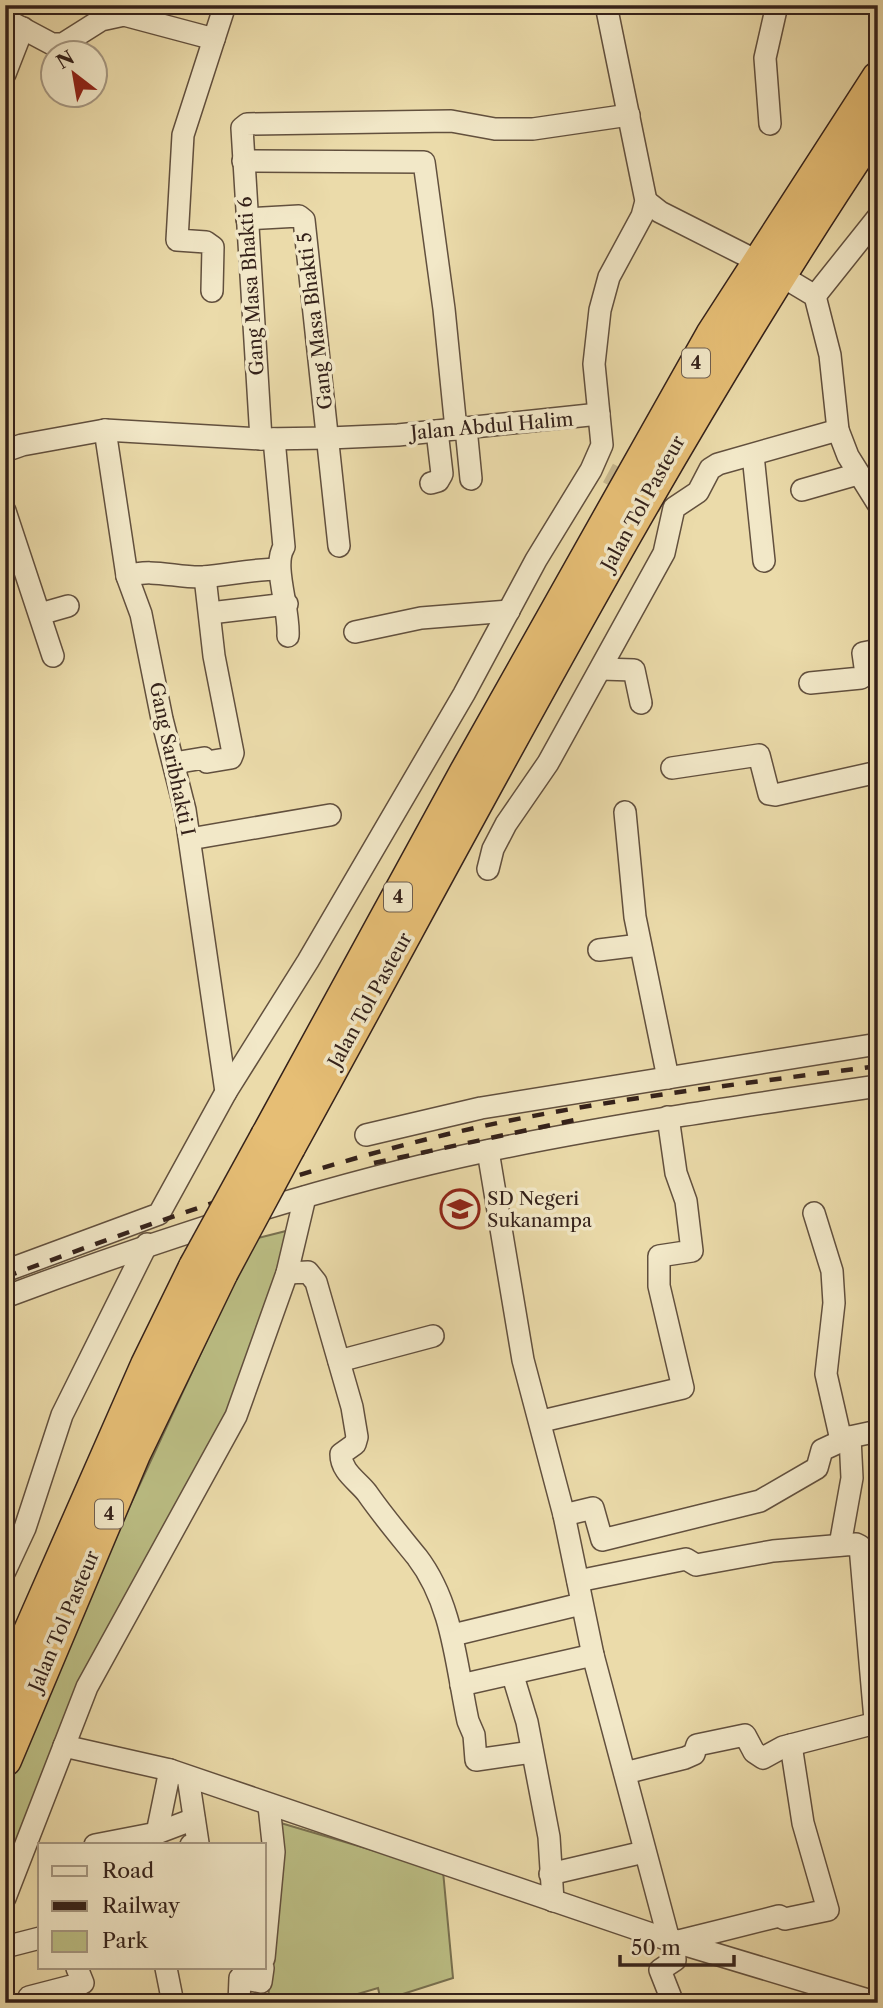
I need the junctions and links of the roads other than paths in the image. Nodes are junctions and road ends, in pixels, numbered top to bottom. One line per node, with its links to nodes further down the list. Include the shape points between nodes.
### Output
1 (225, 5): 5 (street)
2 (606, 5): 8 (street)
3 (777, 5): 9 (street, via 765,58)
4 (14, 24): 5 (street, via 52,44 63,44 101,20 124,15); 6 (street)
5 (214, 39): 17 (street, via 183,135 177,240 206,242 213,247)
6 (5, 74)
7 (878, 78): 47 (highway, Jalan Tol Pasteur / 4, via 712,335)
8 (629, 115): 11 (street, Gang Masa Bhakti 6, via 533,129 495,129 451,121 247,124 240,134); 12 (street)
9 (770, 124)
10 (878, 124): 47 (highway, Jalan Tol Pasteur / 4, via 736,344)
11 (243, 160): 14 (street, Gang Masa Bhakti 6); 21 (street, via 424,162 444,309)
12 (646, 201): 15 (street); 19 (street, Jalan Abdul Halim, via 609,277 600,310 594,364)
13 (878, 217): 18 (street)
14 (247, 219): 23 (street, Gang Masa Bhakti 5, via 299,216 304,220); 24 (street, Gang Masa Bhakti 6)
15 (747, 256)
16 (790, 281): 18 (street)
17 (212, 291)
18 (815, 296): 22 (street, via 830,355)
19 (599, 414): 21 (street, Jalan Abdul Halim); 40 (street, via 600,471)
20 (105, 430): 24 (street, Jalan Abdul Halim); 25 (street, Jalan Abdul Halim); 36 (street, Gang Saribhakti I)
21 (453, 430): 23 (street, Jalan Abdul Halim); 28 (street); 29 (street, via 442,474)
22 (838, 430): 26 (street); 27 (street)
23 (329, 438): 24 (street, Jalan Abdul Halim); 33 (street)
24 (268, 439): 35 (street, Gang Masa Bhakti 6, via 284,547)
25 (5, 451)
26 (753, 455): 34 (street); 48 (street, via 710,469 698,492 669,505 664,553)
27 (859, 474): 30 (street); 31 (street)
28 (471, 479)
29 (431, 483)
30 (802, 490)
31 (878, 504)
32 (5, 511): 42 (street)
33 (339, 545)
34 (764, 561)
35 (279, 569): 37 (street); 38 (street, Gang Masa Bhakti 6)
36 (127, 576): 37 (street, via 154,571 172,577); 51 (street, Gang Saribhakti I, via 141,614)
37 (205, 577): 41 (street)
38 (287, 604): 41 (street); 44 (street, Gang Masa Bhakti 6)
39 (68, 607): 42 (street)
40 (509, 611): 43 (street, via 421,618); 63 (street, via 308,961)
41 (210, 613): 51 (street, via 233,753 225,760)
42 (40, 614): 46 (street)
43 (355, 632)
44 (288, 635)
45 (878, 650): 49 (street, via 863,653 866,674 861,678)
46 (53, 656)
47 (541, 663): 70 (highway, Jalan Tol Pasteur / 4, bridge)
48 (601, 669): 50 (street, via 634,670); 57 (street, via 548,763 506,824)
49 (810, 683)
50 (641, 703)
51 (174, 763): 56 (street, Gang Saribhakti I)
52 (672, 768): 53 (street, via 759,755 766,789 775,796)
53 (878, 772)
54 (625, 812): 58 (street)
55 (330, 815): 56 (street)
56 (190, 839): 63 (street, Gang Saribhakti I)
57 (488, 869)
58 (640, 945): 59 (street); 61 (street)
59 (599, 950)
60 (878, 1044): 61 (street)
61 (668, 1078): 65 (street, via 481,1108)
62 (878, 1086): 64 (street)
63 (226, 1092): 71 (street, via 159,1214)
64 (668, 1117): 66 (street); 76 (street, via 692,1251 660,1256 659,1286 684,1388)
65 (366, 1135)
66 (488, 1151): 67 (street); 76 (street, via 523,1360)
67 (305, 1198): 69 (street); 72 (street)
68 (814, 1213): 78 (street, via 832,1271 834,1303 826,1374)
69 (148, 1244): 73 (street); 81 (street, via 62,1415 25,1528)
70 (209, 1269): 88 (highway, Jalan Tol Pasteur / 4, via 147,1365); 92 (highway, Jalan Tol Pasteur / 4)
71 (5, 1271)
72 (288, 1273): 75 (street, via 308,1272 316,1282); 90 (street, via 236,1416 87,1687)
73 (5, 1297)
74 (433, 1336): 75 (street)
75 (339, 1361): 84 (street, via 357,1437 341,1454 341,1461 418,1558)
76 (542, 1421): 79 (street)
77 (878, 1430): 78 (street)
78 (846, 1438): 79 (street, via 822,1450 817,1468 760,1501 602,1539 593,1508); 80 (street, via 852,1478)
79 (564, 1515): 82 (street)
80 (841, 1545): 82 (street, via 696,1565 685,1559); 89 (street, via 858,1544 862,1557 875,1720 867,1727)
81 (5, 1571)
82 (578, 1581): 83 (street)
83 (581, 1604): 84 (street); 85 (street)
84 (453, 1635): 87 (street)
85 (593, 1655): 86 (street); 93 (street)
86 (513, 1676): 87 (street); 91 (street)
87 (461, 1685): 91 (street, via 476,1760)
88 (5, 1688)
89 (791, 1745): 93 (street, via 760,1758 745,1735 730,1737 698,1745 694,1754 685,1758); 107 (street, via 803,1823 828,1910)
90 (64, 1746): 94 (street); 101 (street)
91 (532, 1752): 102 (street, via 549,1837)
92 (5, 1760)
93 (625, 1773): 100 (street)
94 (179, 1774): 95 (street); 96 (street); 97 (street)
95 (268, 1806): 104 (street); 105 (street, via 274,1852)
96 (194, 1819): 97 (street); 99 (street)
97 (157, 1833): 98 (street)
98 (104, 1843)
99 (198, 1843)
100 (643, 1852): 102 (street); 107 (street)
101 (31, 1857): 103 (street)
102 (550, 1874): 104 (street)
103 (5, 1898)
104 (553, 1901): 107 (street)
105 (266, 1937)
106 (38, 1939): 108 (street)
107 (674, 1940): 115 (street, via 676,1960 660,1970); 116 (street)
108 (5, 1947)
109 (77, 1969): 112 (street, via 83,1983 29,1997)
110 (166, 1969): 113 (street)
111 (263, 1969): 114 (street, via 261,1982 240,1978)
112 (30, 2003)
113 (173, 2003)
114 (239, 2003)
115 (673, 2003)
116 (878, 2003)

